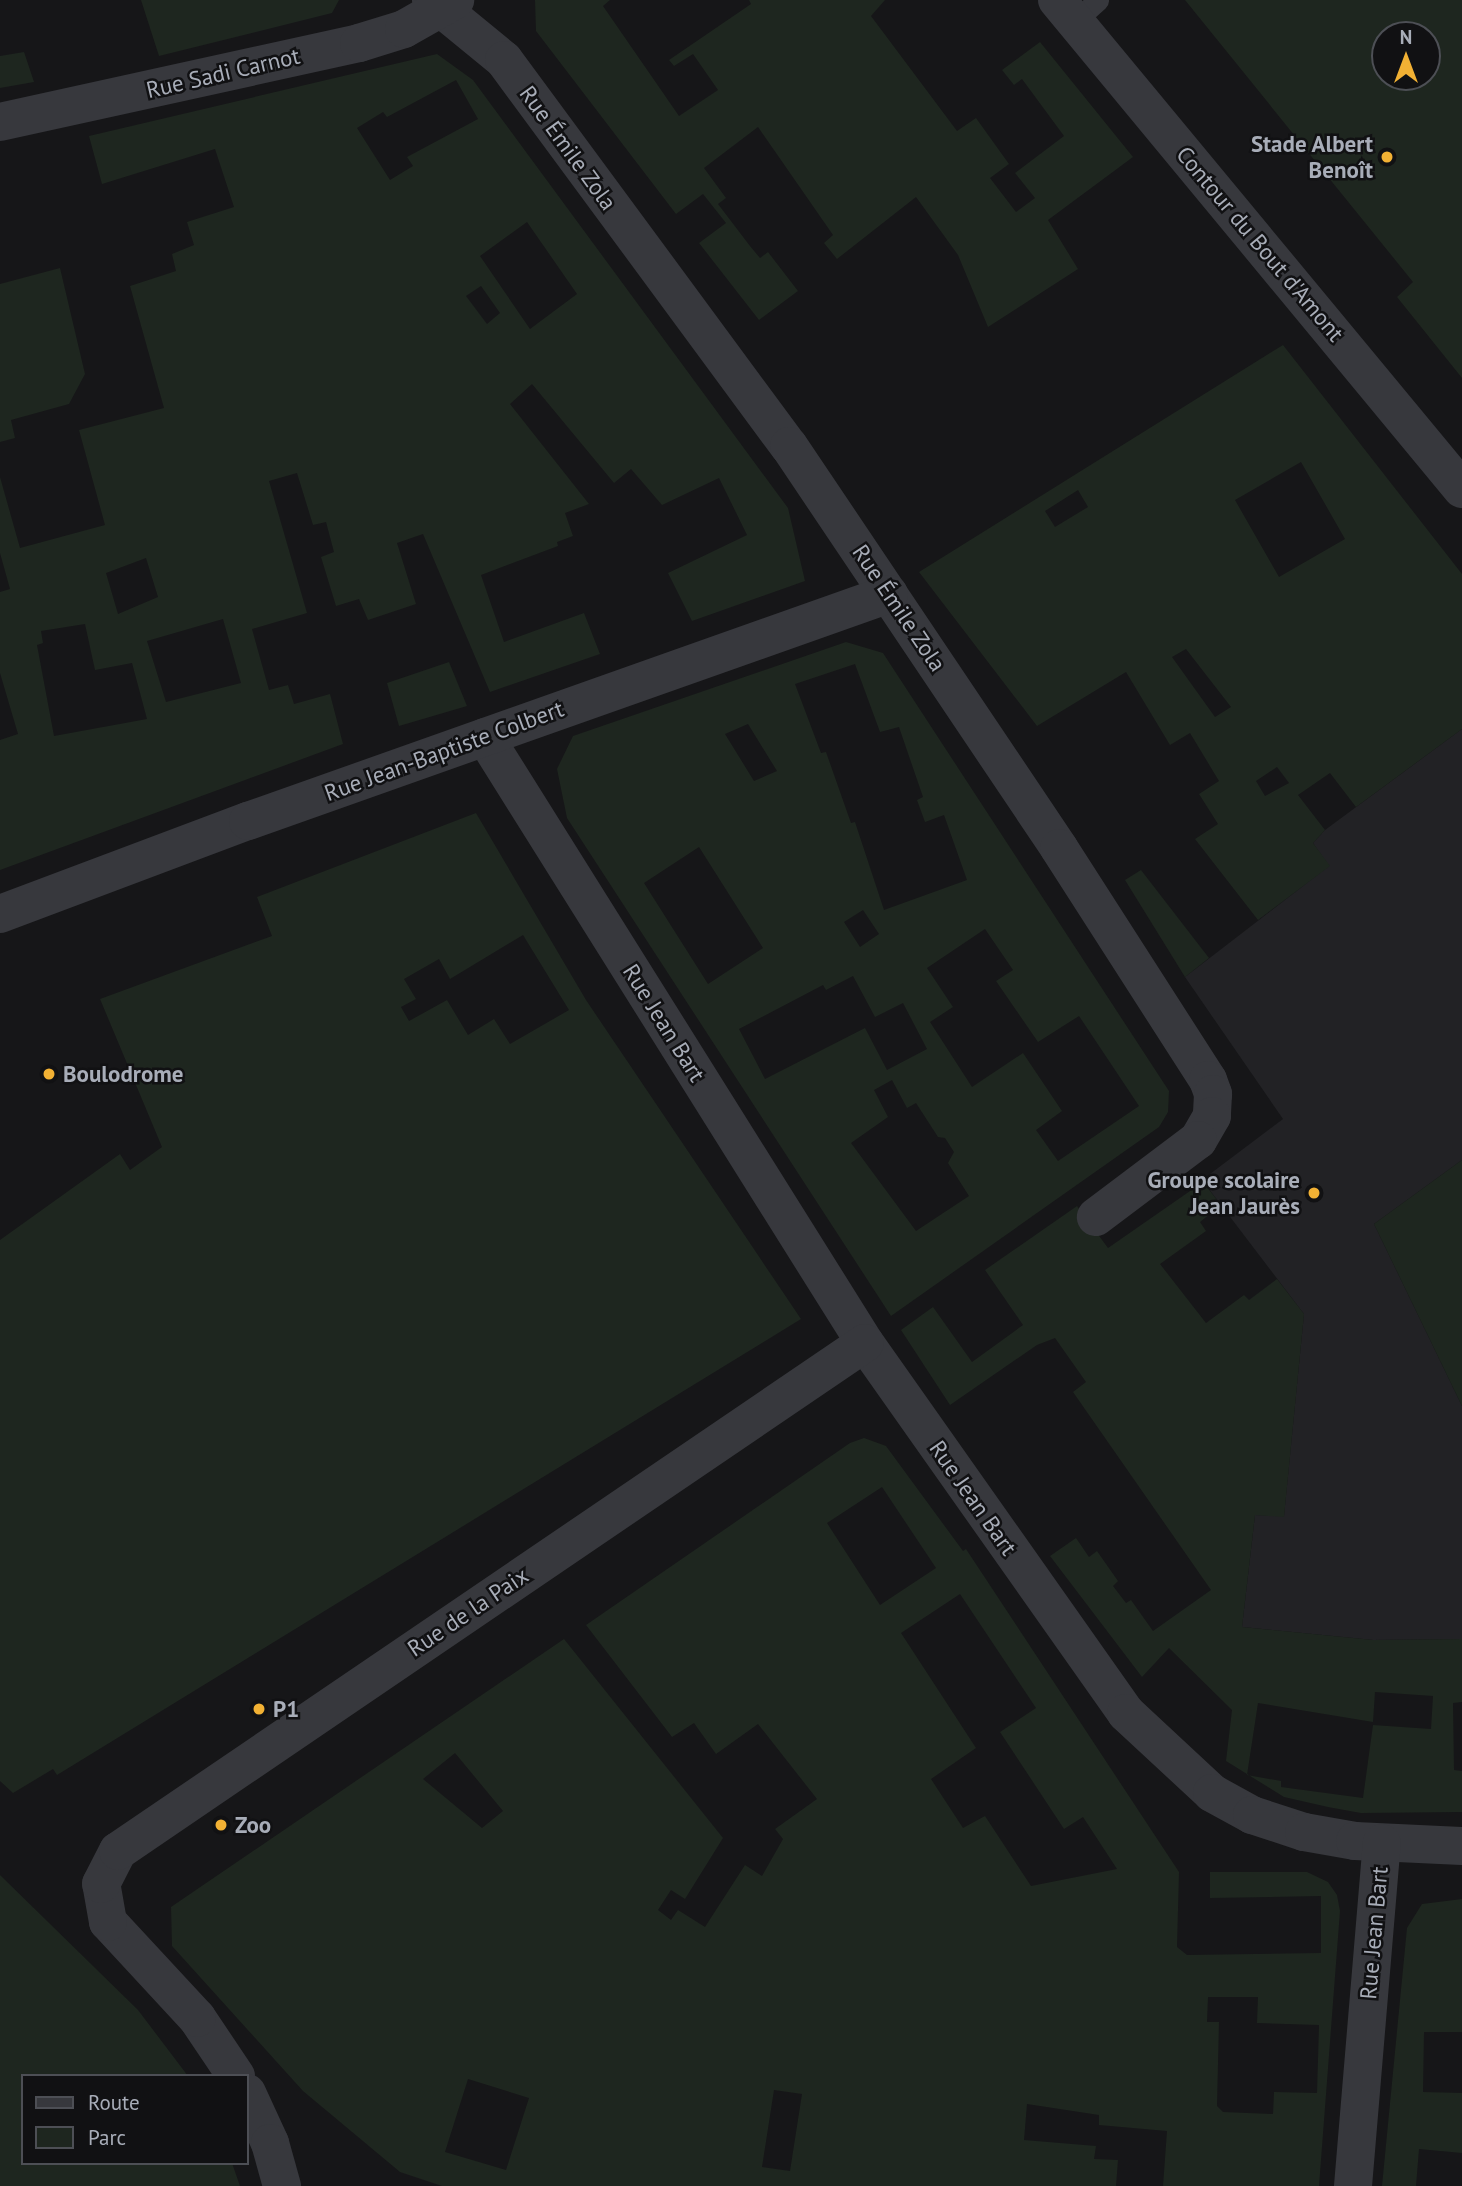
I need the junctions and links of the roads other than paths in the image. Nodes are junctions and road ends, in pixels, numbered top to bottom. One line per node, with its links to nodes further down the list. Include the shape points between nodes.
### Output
1 (442, 3): 3 (street, Rue Sadi Carnot, via 404,29 359,43); 5 (street, Rue Émile Zola, via 504,60 789,446)
2 (1077, 7): 4 (street, Contour du Bout d'Amont)
3 (0, 122)
4 (1462, 489)
5 (889, 594): 6 (street, Rue Jean-Baptiste Colbert); 8 (street, Rue Émile Zola, via 1191,1050 1213,1094 1212,1116 1198,1140)
6 (485, 737): 7 (street, Rue Jean-Baptiste Colbert); 9 (street, Rue Jean Bart)
7 (0, 914)
8 (1096, 1217)
9 (865, 1343): 10 (street, Rue Jean Bart, via 1053,1613 1145,1732 1231,1805 1304,1832); 12 (street, Rue de la Paix, via 128,1843 107,1867 102,1903 113,1930 197,2018)
10 (1382, 1843): 11 (street); 15 (street, Rue Jean Bart)
11 (1462, 1846)
12 (235, 2074)
13 (248, 2095): 14 (street, via 270,2143)
14 (282, 2186)
15 (1353, 2186)

